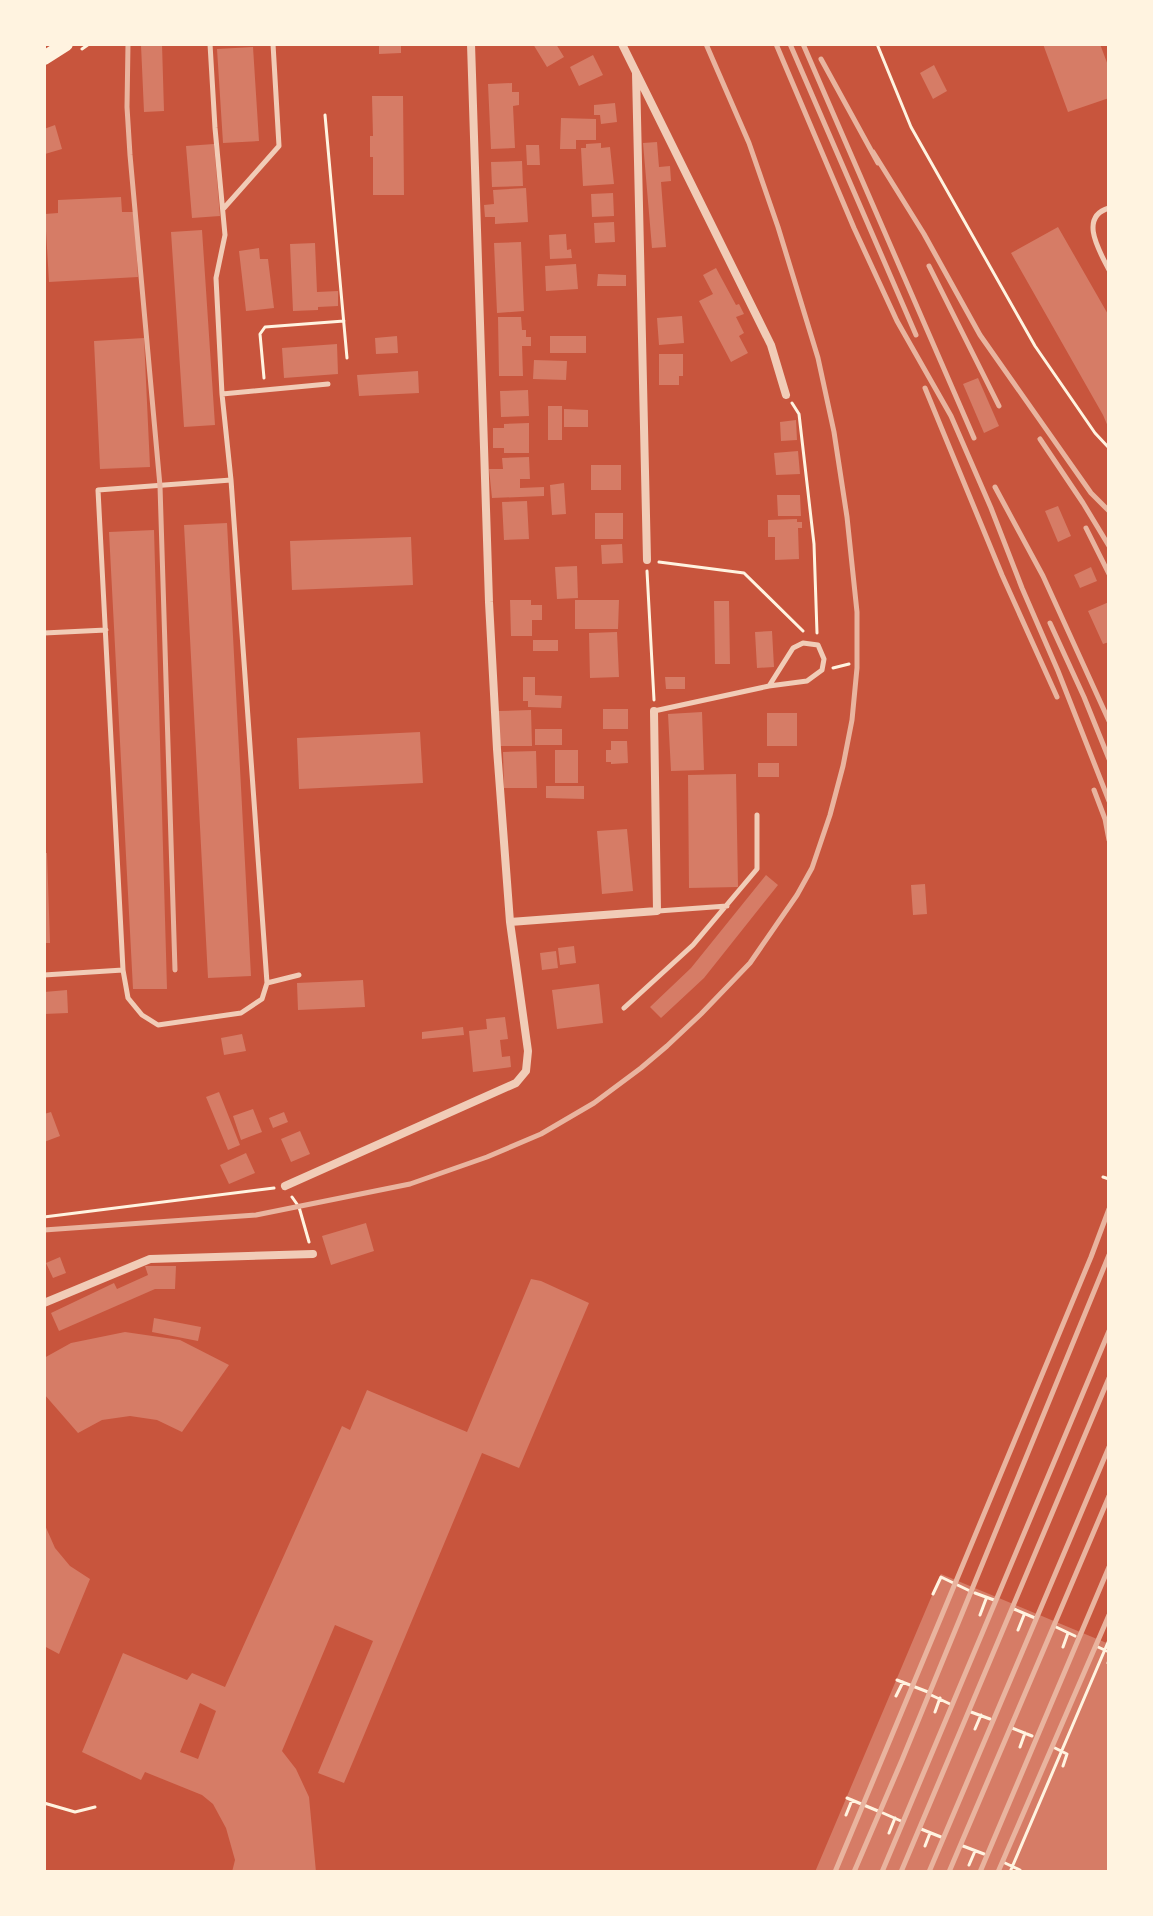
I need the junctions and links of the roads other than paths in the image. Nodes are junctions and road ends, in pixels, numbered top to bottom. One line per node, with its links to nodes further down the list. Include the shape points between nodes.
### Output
1 (66, 44): 6 (main road)
2 (210, 44): 8 (lane)
3 (273, 44): 8 (lane, via 279,146)
4 (471, 44): 23 (street, via 489,602)
5 (622, 44): 7 (street)
6 (44, 58)
7 (636, 73): 13 (street, via 771,345); 15 (street)
8 (223, 208): 12 (lane, via 225,235 216,278)
9 (1109, 208): 10 (lane, via 1093,222 1093,237)
10 (1109, 270)
11 (328, 384): 12 (lane)
12 (222, 394): 14 (lane)
13 (786, 395)
14 (231, 480): 16 (lane, via 98,490); 27 (lane)
15 (647, 560)
16 (106, 630): 17 (lane); 24 (lane)
17 (44, 633)
18 (769, 686): 18 (lane, via 793,648 818,645 822,670 807,681); 19 (lane)
19 (654, 711): 22 (street)
20 (757, 815): 21 (lane, via 757,869)
21 (727, 906): 22 (lane); 28 (lane)
22 (657, 911): 23 (street)
23 (510, 922): 29 (street, via 528,1051 526,1071 516,1083)
24 (123, 970): 25 (lane); 27 (lane, via 128,998 158,1025 241,1013 262,999)
25 (44, 975)
26 (299, 975): 27 (lane)
27 (267, 983)
28 (624, 1008)
29 (285, 1186)
30 (313, 1254): 31 (street, via 150,1259)
31 (44, 1303)

